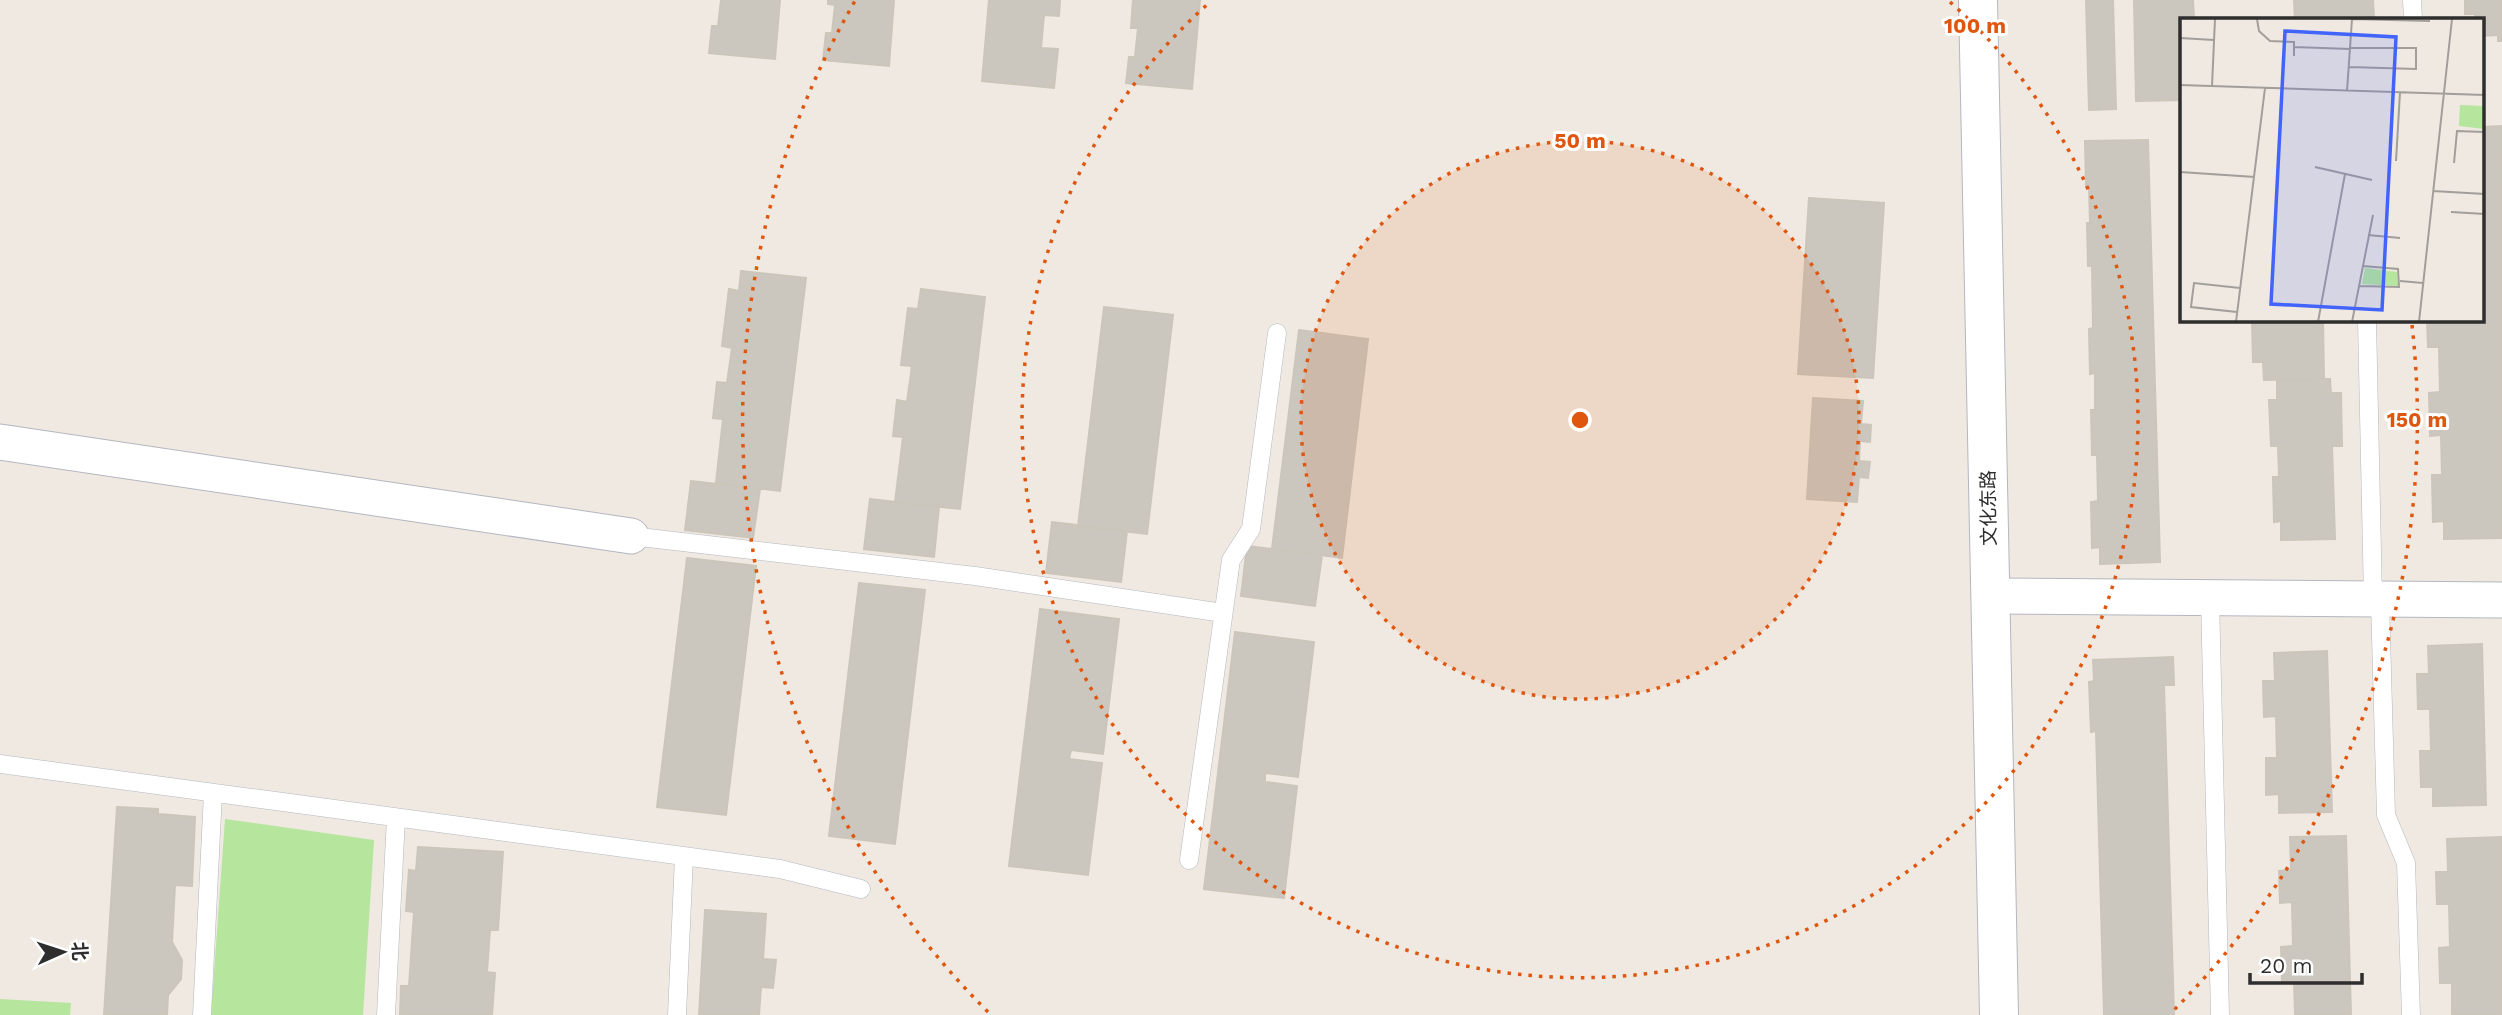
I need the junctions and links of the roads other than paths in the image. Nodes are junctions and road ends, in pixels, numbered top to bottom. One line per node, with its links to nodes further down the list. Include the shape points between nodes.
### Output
1 (1978, 0): 8 (street, 文化东路)
2 (2412, 0): 3 (lane)
3 (2413, 18)
4 (2367, 322): 10 (lane)
5 (1277, 333): 12 (lane, via 1251,529 1231,560)
6 (0, 442): 7 (street)
7 (631, 536): 12 (lane, via 975,576)
8 (1990, 596): 9 (street); 22 (street, 文化东路)
9 (2210, 598): 10 (street); 23 (lane)
10 (2376, 599): 11 (street); 24 (lane, via 2386,815 2406,863)
11 (2502, 600)
12 (1223, 613): 17 (lane)
13 (0, 764): 14 (lane)
14 (213, 793): 15 (lane); 19 (lane)
15 (396, 818): 16 (lane); 20 (lane)
16 (684, 857): 18 (lane, via 779,869); 21 (lane)
17 (1189, 860)
18 (861, 889)
19 (202, 1015)
20 (386, 1015)
21 (677, 1015)
22 (1998, 1015)
23 (2220, 1015)
24 (2411, 1015)

